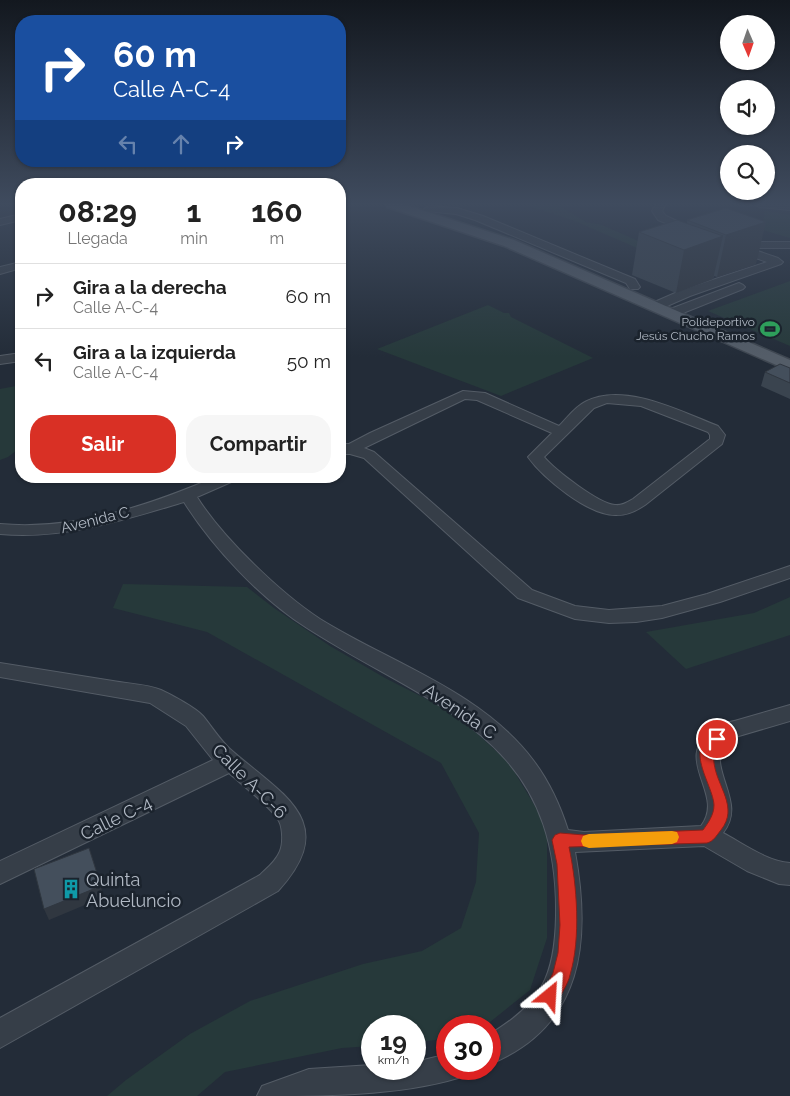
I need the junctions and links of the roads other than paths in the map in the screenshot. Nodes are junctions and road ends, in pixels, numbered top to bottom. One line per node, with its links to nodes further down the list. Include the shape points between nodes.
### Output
1 (538, 255): 9 (main road)
2 (558, 255): 9 (main road, via 634,287)
3 (754, 255): 5 (street)
4 (771, 255): 5 (street)
5 (776, 261): 7 (street); 9 (street, via 686,293)
6 (15, 267): 8 (street)
7 (790, 267): 10 (street)
8 (0, 270)
9 (663, 307): 10 (main road); 14 (main road)
10 (685, 308): 11 (main road)
11 (790, 355)
12 (15, 358): 13 (street)
13 (0, 360)
14 (790, 366)
15 (561, 432): 15 (street, via 590,405 606,399 619,399 643,402 713,429 718,435 717,441 639,502 625,510 611,510 598,506 537,460 538,453); 16 (street, via 480,396 464,395)
16 (346, 449): 20 (street, via 369,455 525,594 575,612 615,616 669,612)
17 (216, 483): 18 (street, Avenida C)
18 (188, 495): 19 (street, Avenida C, via 45,532); 25 (street, Avenida C, via 197,511 251,572 282,600 312,623 477,718 501,739 530,771 554,814)
19 (0, 529)
20 (790, 572)
21 (0, 670): 23 (street, Calle A-C-6, via 155,696 194,720)
22 (790, 713): 24 (street, via 725,732 709,746 707,763 721,805 718,822)
23 (231, 762): 26 (street, Calle C-4); 28 (street, Calle A-C-6, via 290,817 294,836 292,854 283,868 269,882)
24 (707, 836): 25 (street, via 584,842); 27 (street, via 779,873)
25 (560, 840): 29 (street, Avenida C, via 565,864 568,925 562,975 536,1017)
26 (0, 873)
27 (790, 874)
28 (0, 1034)
29 (501, 1044)
30 (436, 1071): 31 (street, via 412,1077 309,1084)
31 (272, 1096)

